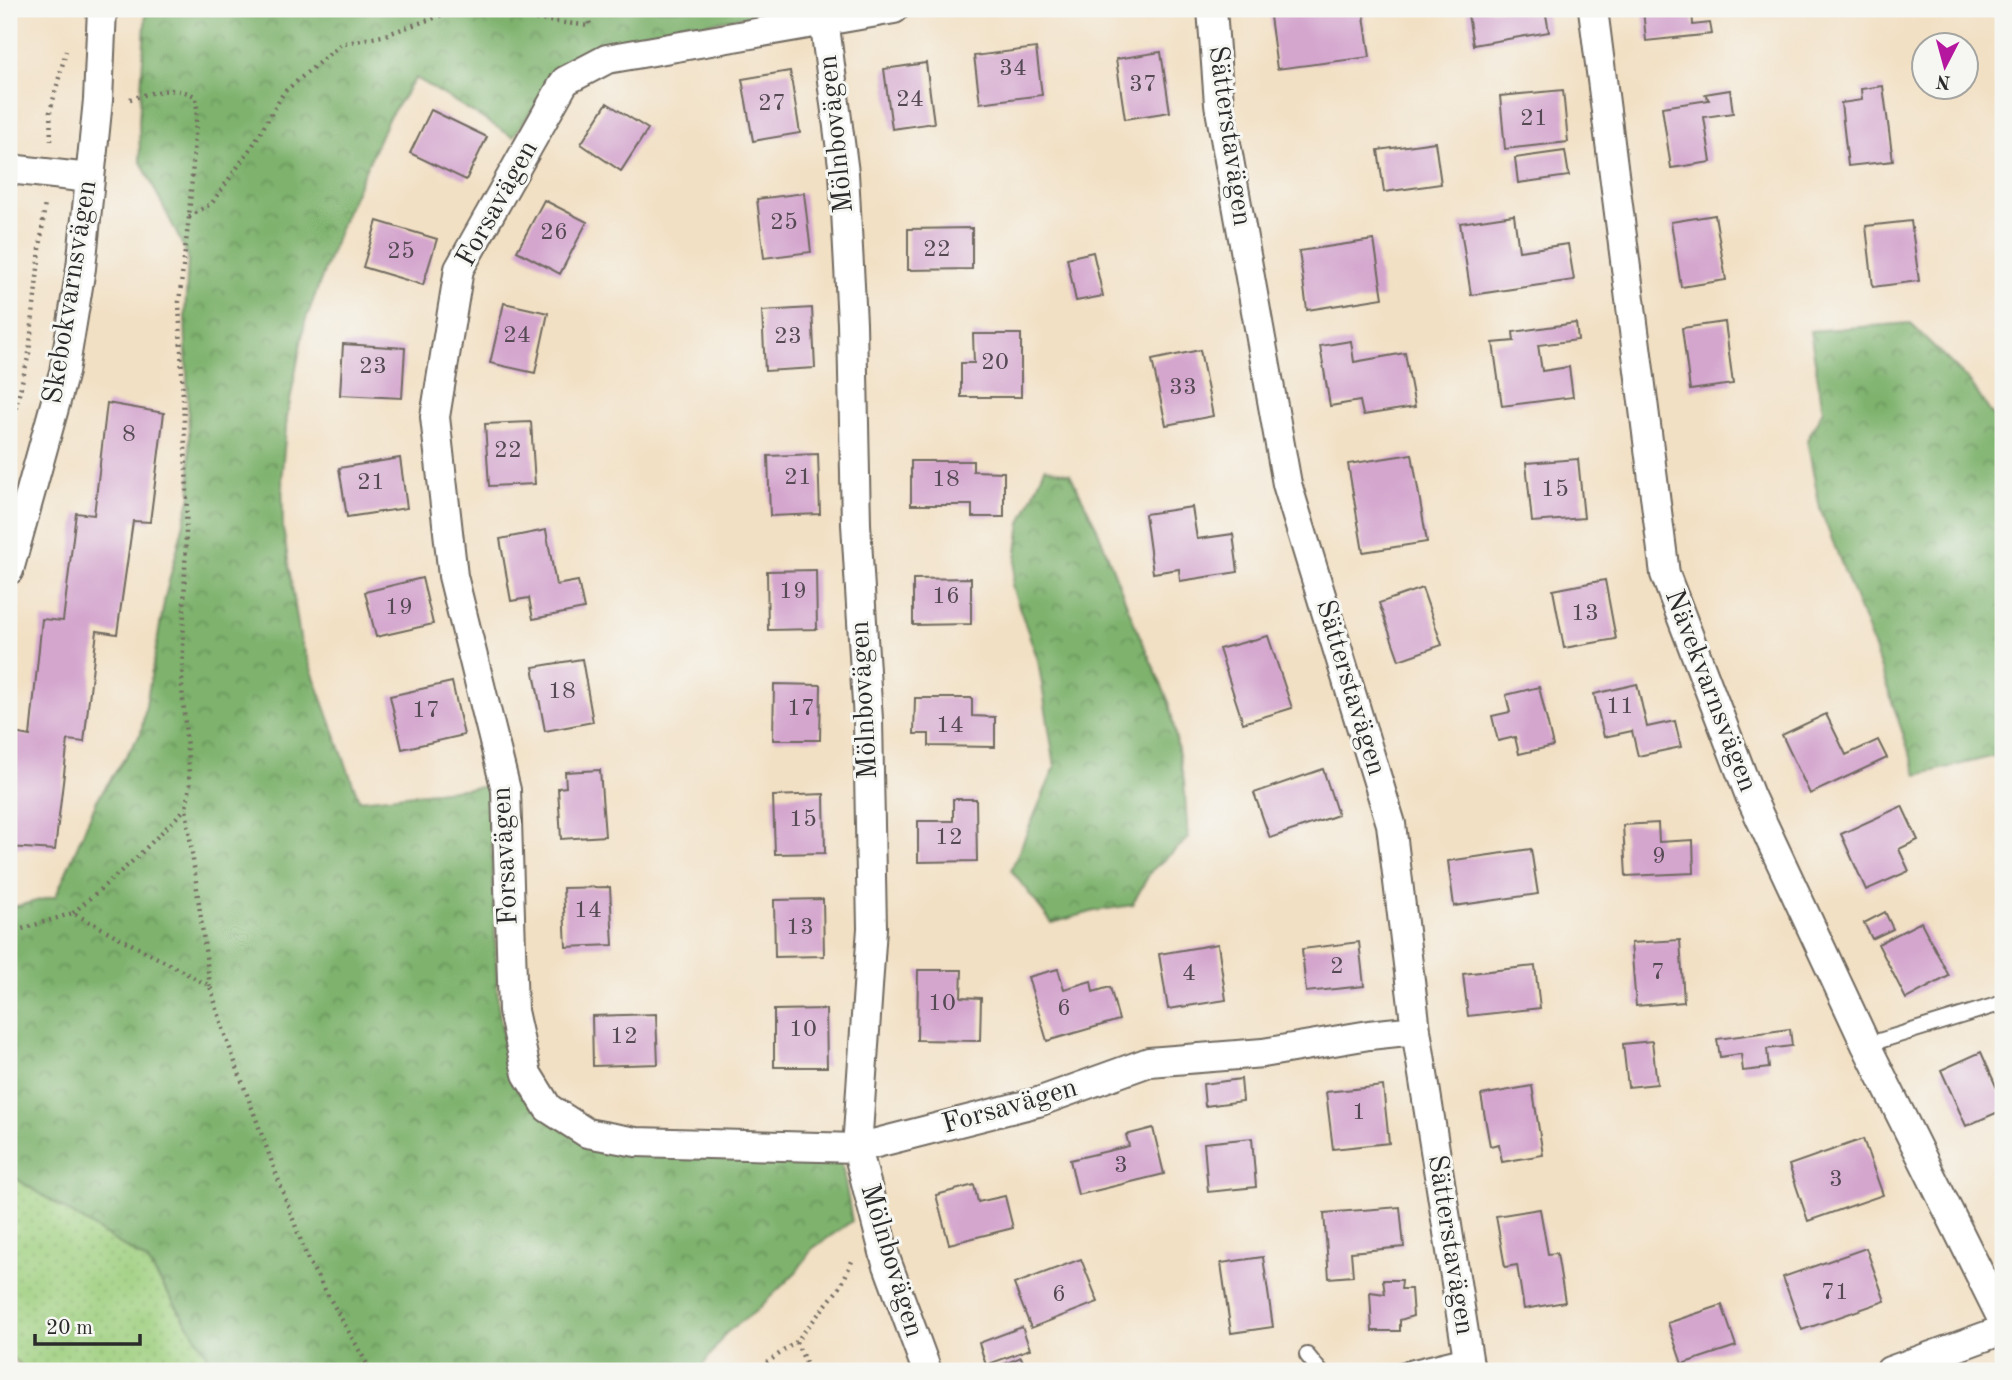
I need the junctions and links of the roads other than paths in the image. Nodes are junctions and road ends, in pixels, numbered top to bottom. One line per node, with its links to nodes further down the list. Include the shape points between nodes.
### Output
1 (102, 9): 7 (street, Skebokvarnsvägen)
2 (894, 9): 5 (street, Forsavägen)
3 (1212, 9): 10 (street, Sätterstavägen, via 1219,104 1287,484 1391,824)
4 (1593, 9): 11 (street, Nävekvarnsvägen, via 1665,573 1750,796)
5 (824, 19): 12 (street, Mölnbovägen, via 844,173 868,720 872,928); 12 (street, Forsavägen, via 607,59 565,81 459,270 435,417 453,576 506,790 513,1011 527,1074 548,1108 587,1133 636,1142)
6 (9, 169): 7 (street)
7 (90, 178): 8 (street, Skebokvarnsvägen, via 64,372)
8 (9, 570)
9 (2003, 1003): 11 (lane)
10 (1416, 1030): 12 (street, Forsavägen, via 1263,1053 1149,1062 1038,1102); 16 (street, Sätterstavägen)
11 (1866, 1045): 13 (street, Nävekvarnsvägen)
12 (857, 1148): 17 (street, Mölnbovägen, via 886,1260)
13 (2003, 1321)
14 (2003, 1330): 20 (street)
15 (1307, 1355): 18 (lane)
16 (1469, 1363): 19 (lane)
17 (927, 1371)
18 (1320, 1371)
19 (1397, 1371)
20 (1891, 1371)

